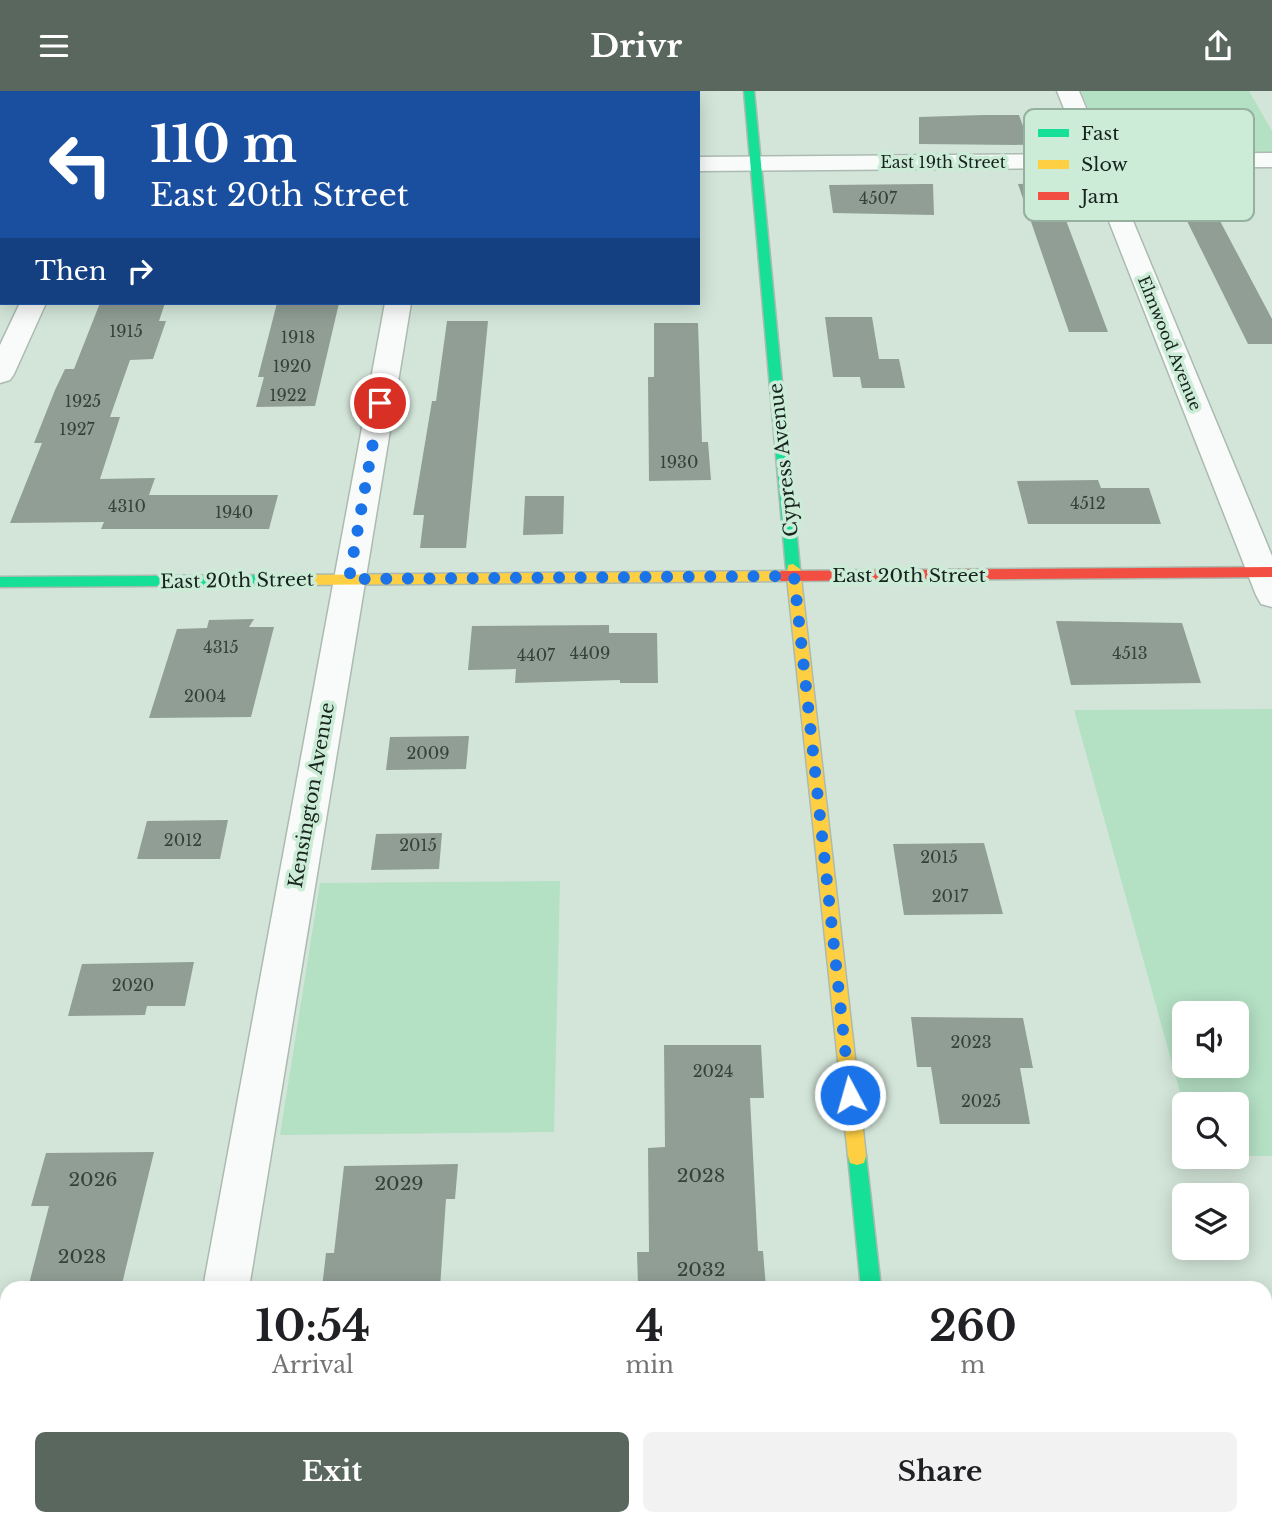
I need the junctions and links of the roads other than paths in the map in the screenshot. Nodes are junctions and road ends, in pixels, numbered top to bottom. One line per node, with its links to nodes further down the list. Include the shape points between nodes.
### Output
1 (749, 91): 7 (street, Cypress Avenue)
2 (1068, 91): 3 (street, Elmwood Avenue)
3 (1075, 109)
4 (1254, 160): 5 (street, East 19th Street)
5 (1272, 160)
6 (1024, 161): 7 (street, East 19th Street)
7 (754, 163): 8 (street, East 19th Street); 13 (street, Cypress Avenue)
8 (700, 164)
9 (1121, 221): 15 (street, Elmwood Avenue)
10 (32, 305): 12 (street)
11 (398, 305): 14 (street, Kensington Avenue)
12 (0, 374)
13 (794, 576): 14 (street, East 20th Street); 15 (street, East 20th Street); 18 (street, Cypress Avenue)
14 (349, 579): 16 (street, East 20th Street); 17 (street, Kensington Avenue)
15 (1269, 580)
16 (0, 582)
17 (227, 1281)
18 (870, 1281)

